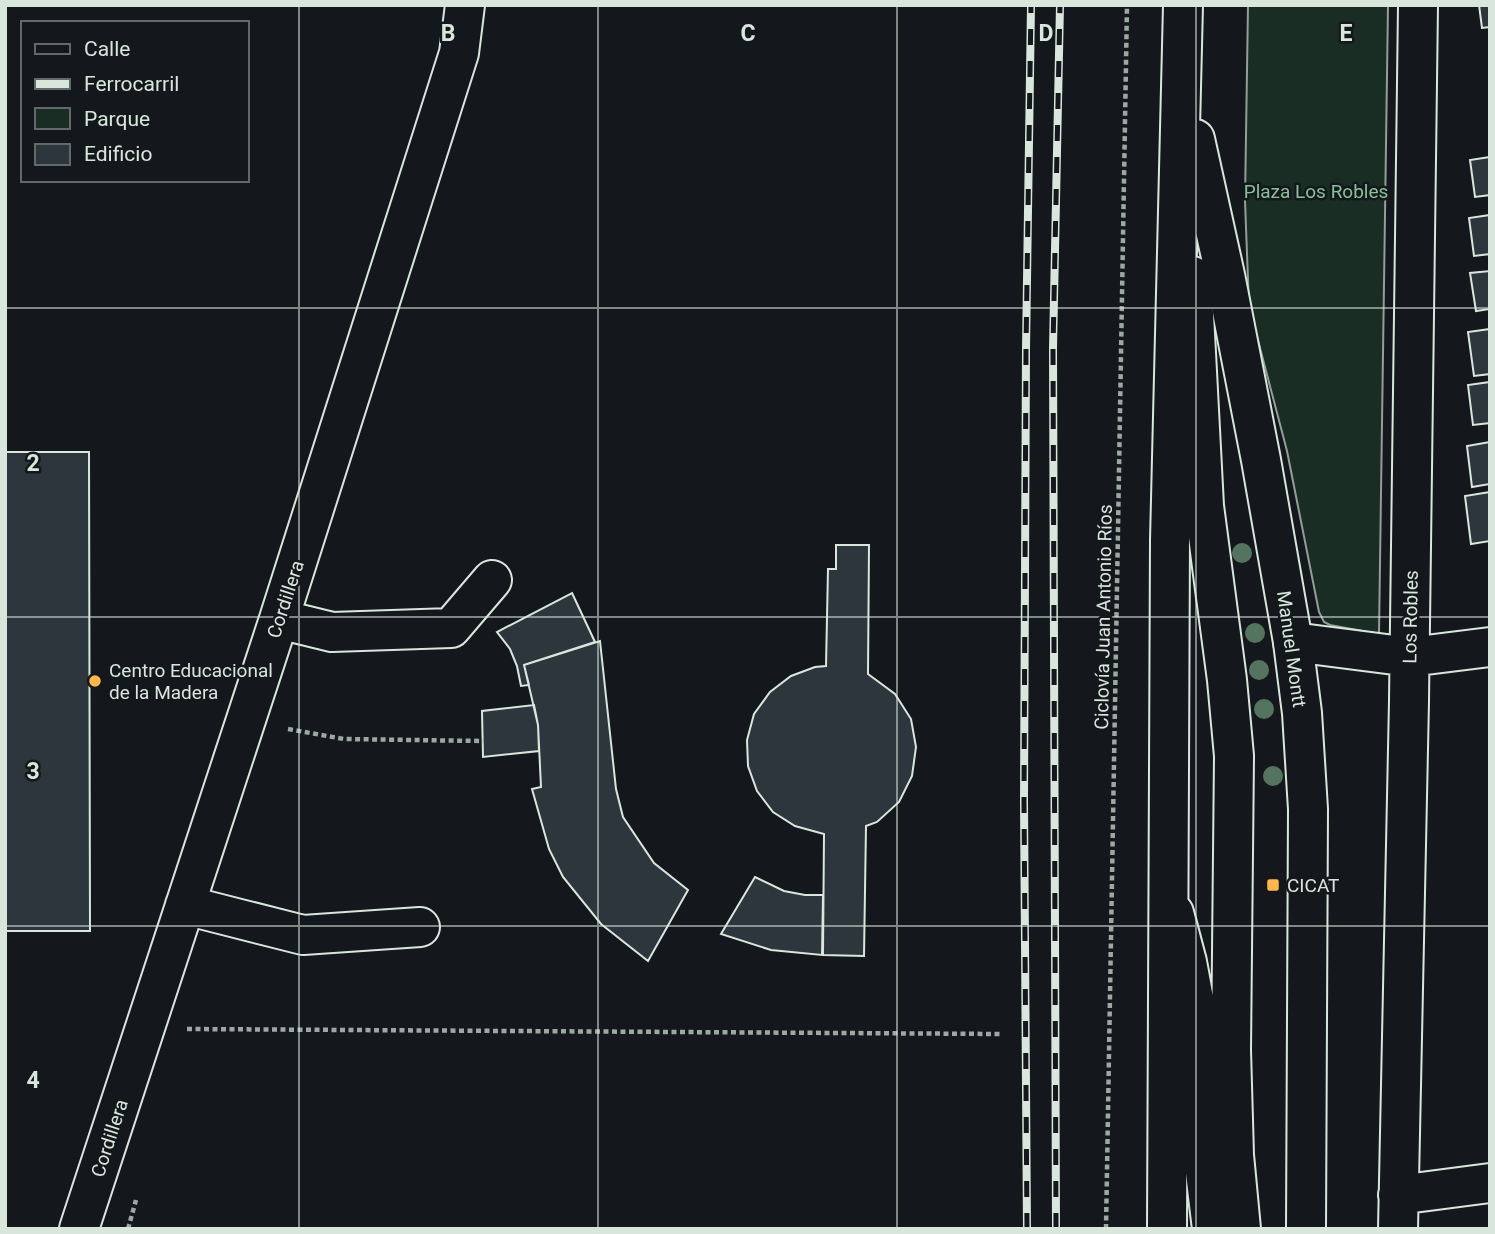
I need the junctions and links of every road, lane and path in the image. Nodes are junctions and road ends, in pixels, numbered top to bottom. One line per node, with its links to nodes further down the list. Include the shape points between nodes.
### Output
1 (465, 5): 7 (street, Cordillera, via 459,53)
2 (1126, 5): 21 (path, Ciclovía Juan Antonio Ríos)
3 (1183, 5): 5 (street, Manuel Montt)
4 (1418, 5): 10 (street, Los Robles)
5 (1181, 78): 8 (street, Manuel Montt, via 1225,275); 13 (street, Manuel Montt, via 1170,540); 24 (street, Manuel Montt, via 1204,506 1234,756 1231,1064)
6 (492, 580): 7 (street, via 451,628 332,632)
7 (279, 619): 11 (street, Cordillera)
8 (1293, 642): 10 (street); 25 (street, Manuel Montt, via 1308,810)
9 (1490, 647): 10 (street)
10 (1410, 657): 19 (street, Los Robles)
11 (246, 720): 12 (path, via 344,739); 14 (street, Cordillera)
12 (483, 741)
13 (1168, 891): 22 (street, Manuel Montt); 23 (street, Manuel Montt, via 1196,1010)
14 (185, 905): 15 (street, via 303,934); 20 (street, Cordillera)
15 (420, 927)
16 (185, 1029): 17 (path)
17 (1002, 1034)
18 (1490, 1183): 19 (street)
19 (1398, 1212)
20 (79, 1229)
21 (1106, 1229)
22 (1167, 1229)
23 (1212, 1229)
24 (1241, 1229)
25 (1307, 1229)

